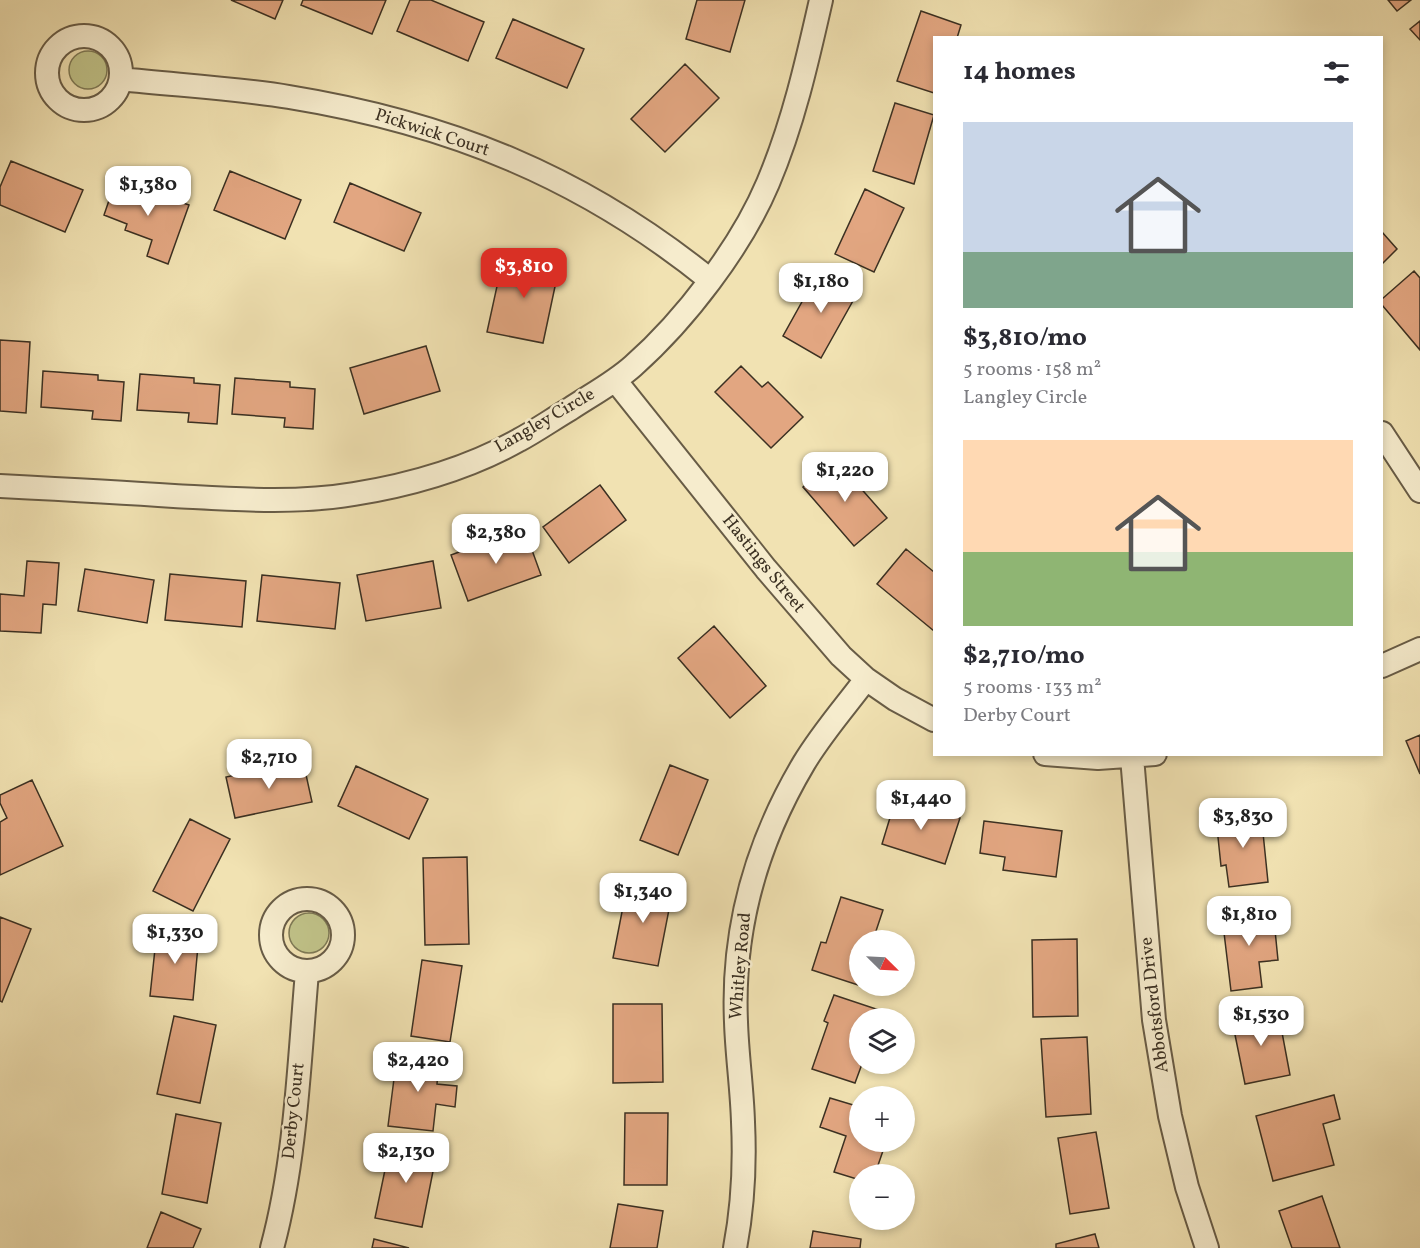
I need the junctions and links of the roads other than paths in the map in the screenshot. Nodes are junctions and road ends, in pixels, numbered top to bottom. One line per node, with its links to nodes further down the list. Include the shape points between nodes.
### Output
1 (821, 0): 3 (street, Langley Circle, via 796,107 768,185)
2 (121, 79): 3 (street, Pickwick Court, via 286,96 379,114 442,132 561,182 606,207)
3 (710, 280): 4 (street, Langley Circle, via 685,312)
4 (615, 380): 6 (street, Langley Circle, via 518,441 477,459 408,483 352,495 226,499); 10 (street, Hastings Street, via 773,578 822,636)
5 (1383, 435): 7 (street)
6 (0, 486)
7 (1420, 491)
8 (1420, 649): 9 (street)
9 (1383, 666)
10 (866, 679): 11 (street, Hastings Street); 17 (street, Whitley Road, via 826,731 788,791 768,835 744,910 736,976 744,1165)
11 (933, 719)
12 (1059, 756): 14 (street)
13 (1140, 756): 14 (street)
14 (1132, 757): 18 (street, Abbotsford Drive, via 1154,1020 1170,1116)
15 (307, 972): 16 (street, Derby Court, via 291,1146)
16 (272, 1248)
17 (735, 1248)
18 (1207, 1248)

